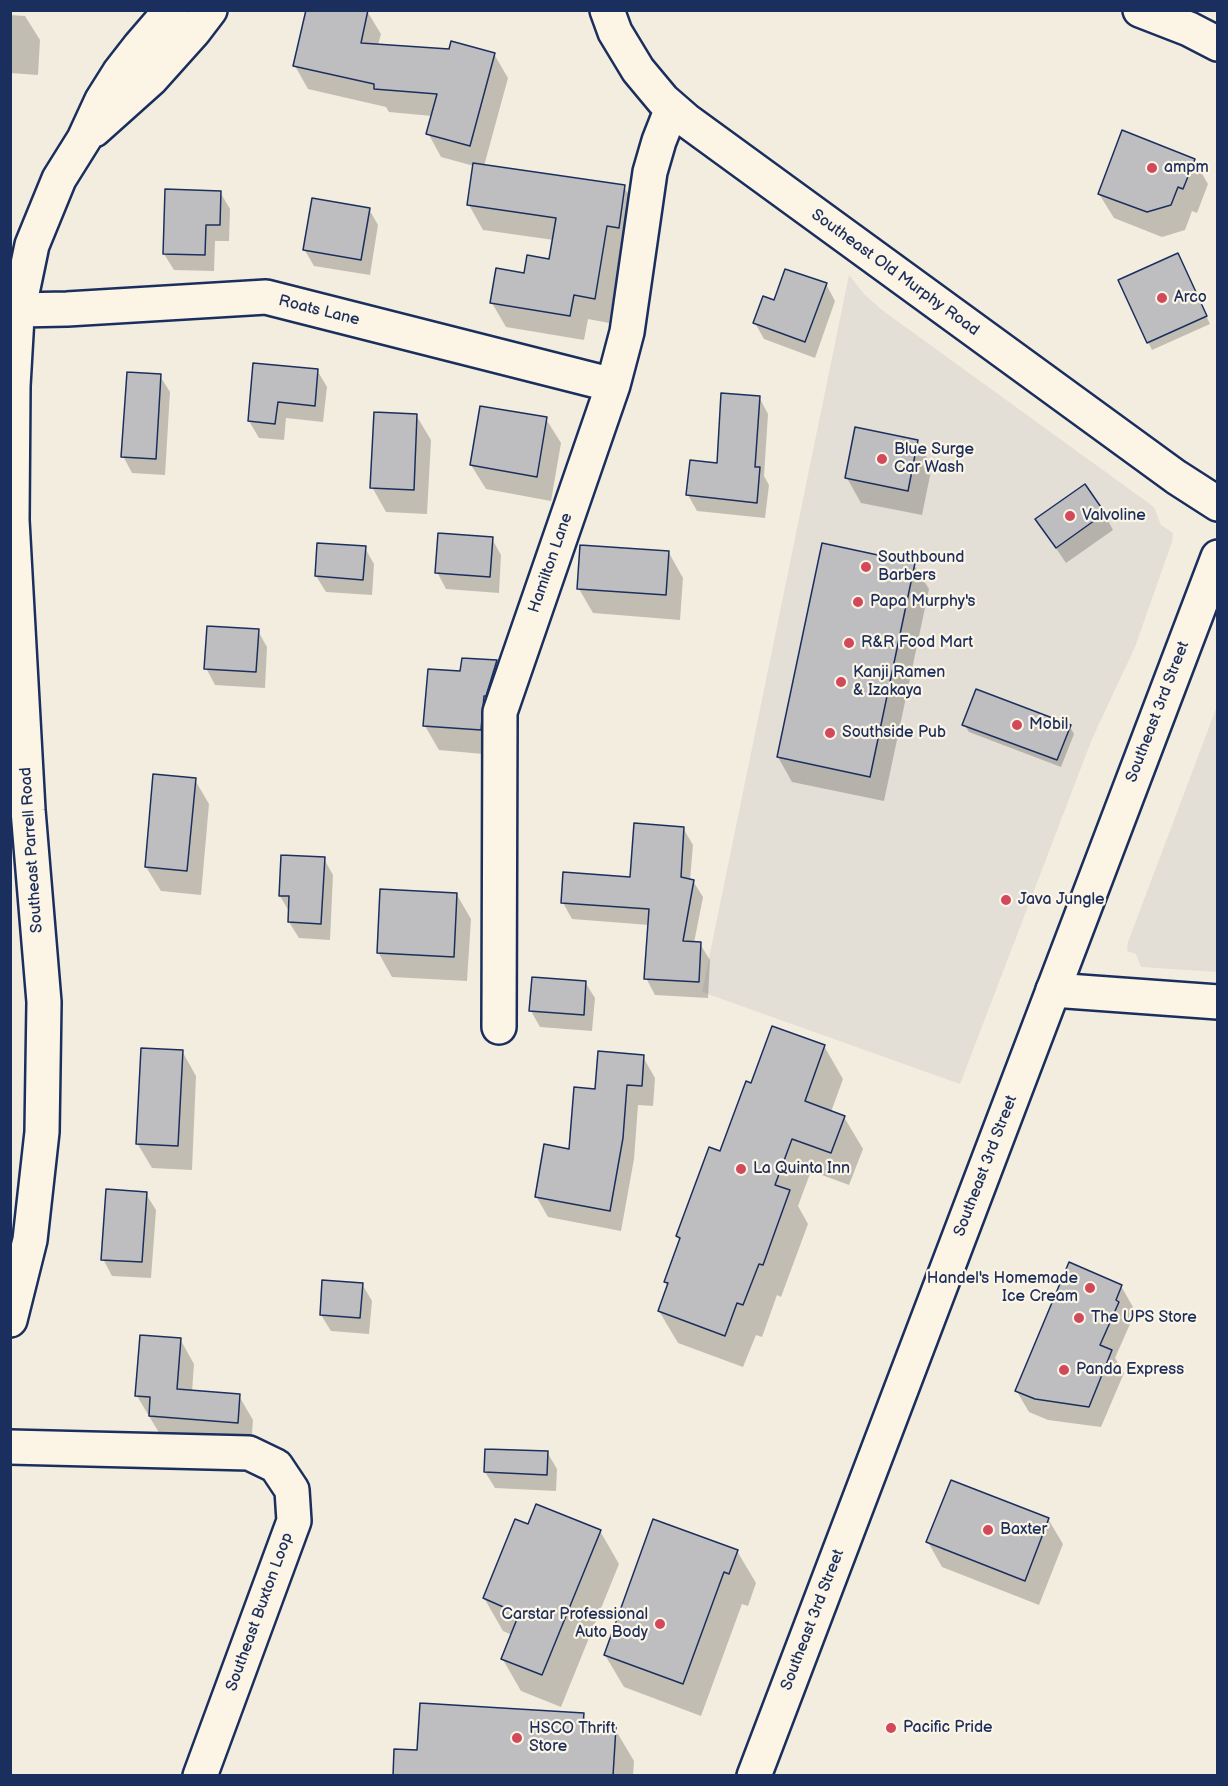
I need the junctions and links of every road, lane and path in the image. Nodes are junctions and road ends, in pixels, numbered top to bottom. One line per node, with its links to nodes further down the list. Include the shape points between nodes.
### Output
1 (171, 10): 7 (street, Southeast Parrell Road, via 115,80)
2 (210, 10): 7 (street, Southeast Parrell Road, via 141,89)
3 (607, 10): 6 (street, Southeast Old Murphy Road, via 638,70)
4 (1140, 10): 5 (street)
5 (1218, 44)
6 (672, 108): 9 (street, Hamilton Lane, via 650,172 627,332); 10 (street, Southeast Old Murphy Road)
7 (84, 138): 8 (street, Southeast Parrell Road, via 59,179 44,214)
8 (18, 310): 9 (street, Roats Lane, via 266,297); 12 (street, Southeast Parrell Road, via 12,520)
9 (613, 385): 15 (street, Hamilton Lane, via 500,712)
10 (1218, 504)
11 (1218, 557): 13 (street, Southeast 3rd Street)
12 (19, 810): 16 (street, Southeast Parrell Road, via 44,1002 42,1132 30,1240)
13 (1053, 990): 14 (street); 19 (street, Southeast 3rd Street)
14 (1218, 1002)
15 (499, 1027)
16 (10, 1320)
17 (10, 1448): 18 (street, Southeast Buxton Loop, via 249,1453 276,1466 292,1490 294,1521)
18 (200, 1776)
19 (754, 1776)

